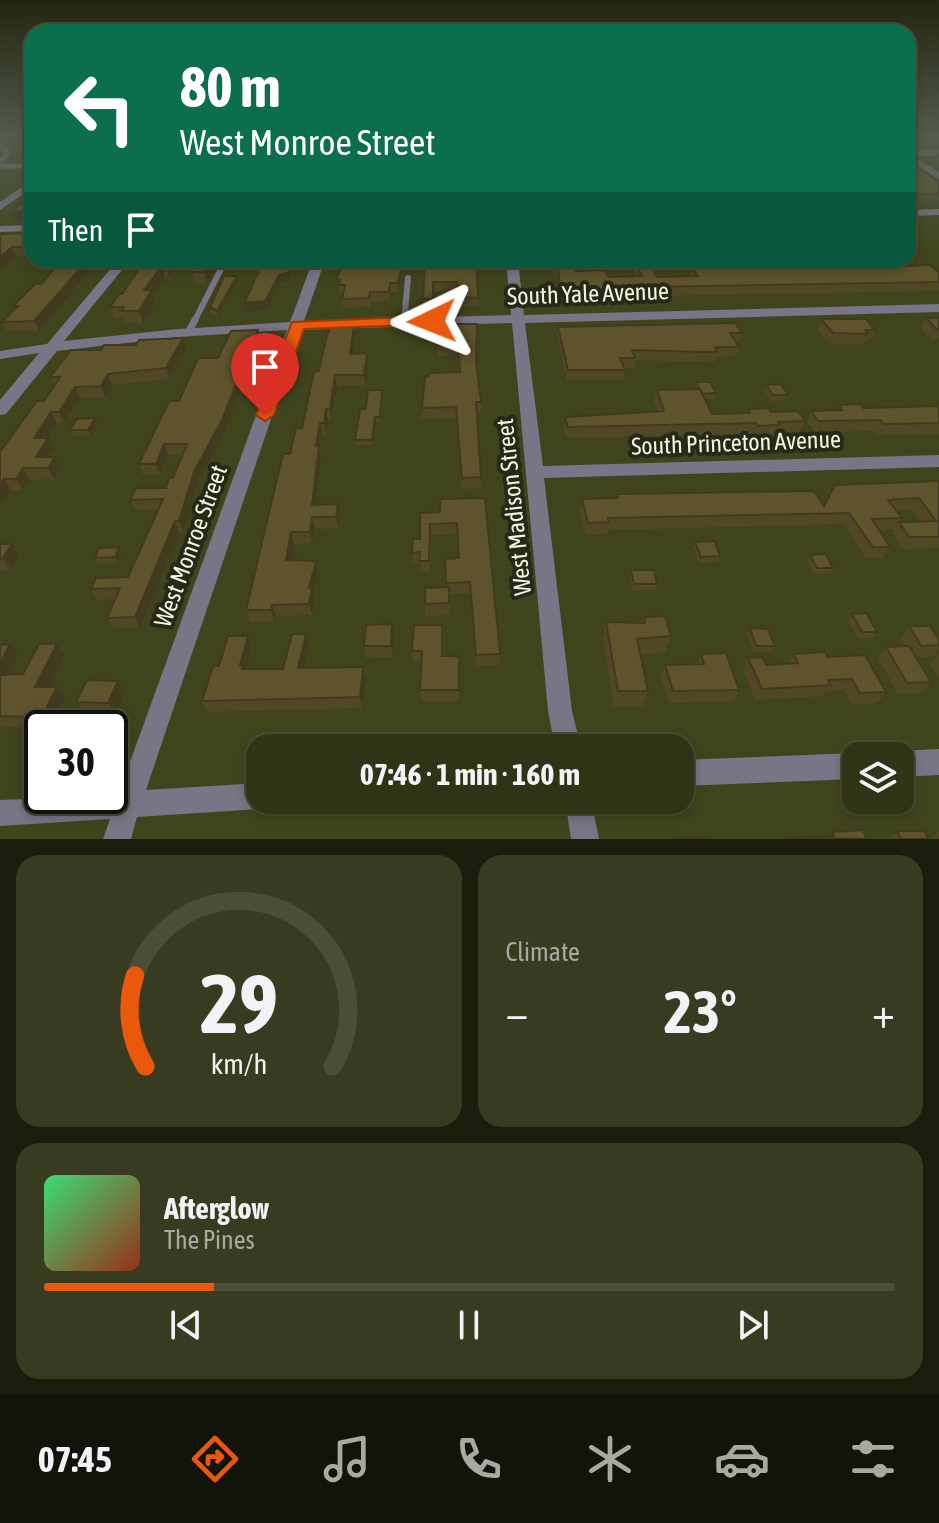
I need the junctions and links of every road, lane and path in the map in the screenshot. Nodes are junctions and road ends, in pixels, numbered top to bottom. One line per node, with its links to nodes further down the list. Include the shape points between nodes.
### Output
1 (24, 189): 2 (street)
2 (0, 207)
3 (939, 212): 4 (street)
4 (916, 213)
5 (24, 228): 6 (street)
6 (0, 229)
7 (117, 268): 17 (street)
8 (221, 268): 16 (lane)
9 (316, 268): 15 (street, West Monroe Street)
10 (513, 268): 13 (street, West Madison Street)
11 (408, 278): 14 (lane)
12 (939, 308): 13 (street, South Yale Avenue)
13 (518, 318): 14 (street, South Yale Avenue); 21 (street, West Madison Street)
14 (404, 322): 15 (street, South Yale Avenue)
15 (298, 325): 16 (street, South Yale Avenue); 28 (street, West Monroe Street)
16 (189, 331): 17 (street, South Yale Avenue)
17 (52, 347): 18 (street, South Yale Avenue); 19 (street)
18 (0, 355)
19 (0, 410)
20 (939, 461): 21 (street, South Princeton Avenue)
21 (534, 472): 22 (street, West Madison Street)
22 (565, 734)
23 (939, 762): 24 (street)
24 (914, 763)
25 (842, 767): 26 (street)
26 (694, 772)
27 (246, 797): 29 (street)
28 (128, 801)
29 (128, 804)
30 (24, 811): 31 (street)
31 (0, 813)
32 (124, 814): 34 (street, West Monroe Street)
33 (581, 814): 35 (street)
34 (117, 839)
35 (585, 839)

